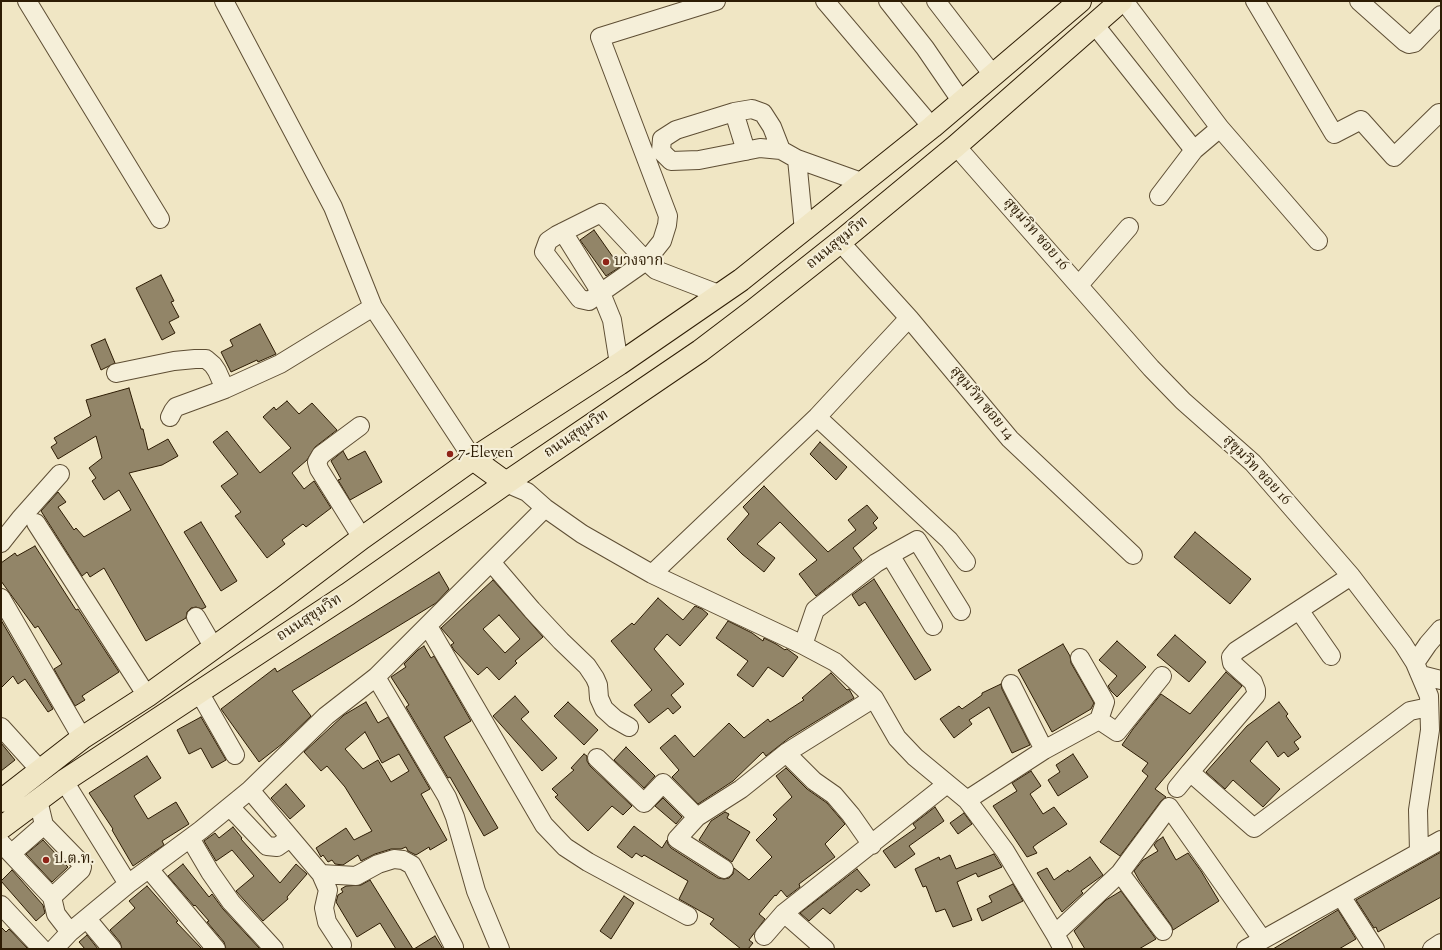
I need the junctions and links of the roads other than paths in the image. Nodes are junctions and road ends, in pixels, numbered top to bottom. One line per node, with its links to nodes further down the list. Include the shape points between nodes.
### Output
1 (27, 1): 26 (street)
2 (224, 1): 36 (street, via 333,207)
3 (716, 1): 32 (street, via 600,37 668,216 662,241)
4 (825, 1): 17 (street)
5 (888, 1): 14 (street, via 925,48)
6 (936, 1): 13 (street)
7 (1080, 1): 13 (main road, ถนนสุขุมวิท)
8 (1122, 1): 12 (main road, ถนนสุขุมวิท); 18 (street)
9 (1255, 1): 16 (street, via 1334,134 1361,120 1394,157)
10 (1359, 1): 11 (street, via 1409,44 1418,39)
11 (1441, 15)
12 (1094, 24): 19 (main road, ถนนสุขุมวิท); 21 (street)
13 (993, 75): 14 (main road, ถนนสุขุมวิท)
14 (962, 102): 17 (main road, ถนนสุขุมวิท)
15 (734, 112): 20 (street, via 752,109 763,113); 22 (street); 22 (street, via 676,130 662,140 661,151 671,161 699,160)
16 (1439, 113)
17 (932, 127): 24 (main road, ถนนสุขุมวิท)
18 (1220, 128): 21 (street); 30 (street)
19 (956, 146): 31 (main road, ถนนสุขุมวิท); 33 (street, สุขุมวิท ซอย 16)
20 (781, 150): 22 (street, via 760,148); 23 (street)
21 (1194, 150): 25 (street)
22 (746, 151)
23 (797, 159): 24 (street); 28 (street)
24 (864, 182): 28 (main road, ถนนสุขุมวิท)
25 (1159, 196)
26 (160, 219)
27 (1129, 227): 33 (street)
28 (804, 230): 35 (main road, ถนนสุขุมวิท)
29 (563, 232): 32 (street, via 602,213); 34 (street); 34 (street, via 548,241 544,252 580,300 589,301)
30 (1318, 241)
31 (840, 242): 37 (street, สุขุมวิท ซอย 14); 46 (main road, ถนนสุขุมวิท, via 700,351)
32 (646, 261): 34 (street); 35 (street, via 656,270)
33 (1079, 285): 56 (street, สุขุมวิท ซอย 16, via 1183,401 1253,463)
34 (602, 293): 38 (street, via 612,320)
35 (721, 295): 38 (main road, ถนนสุขุมวิท)
36 (373, 307): 40 (street, via 280,364); 44 (street)
37 (909, 318): 42 (street); 52 (street, สุขุมวิท ซอย 14, via 1010,439)
38 (619, 364): 44 (main road, ถนนสุขุมวิท)
39 (116, 373): 40 (street, via 174,361 206,359 220,375)
40 (225, 389): 41 (street, via 176,407)
41 (170, 417)
42 (817, 417): 54 (street, via 949,540); 55 (street)
43 (360, 426): 49 (street, via 321,455 317,462)
44 (473, 459): 46 (main road); 49 (main road, ถนนสุขุมวิท)
45 (60, 474): 50 (street)
46 (506, 482): 47 (street, via 527,492); 73 (main road, ถนนสุขุมวิท, via 348,594)
47 (545, 508): 53 (street); 55 (street, via 582,534)
48 (36, 523): 74 (street)
49 (362, 538): 65 (main road, ถนนสุขุมวิท)
50 (1, 543)
51 (890, 555): 59 (street, via 916,540); 62 (street); 64 (street, via 815,610)
52 (1133, 555)
53 (491, 562): 61 (street); 80 (street, via 532,610 587,666 596,678 598,698 604,709)
54 (966, 562)
55 (652, 574): 64 (street)
56 (1351, 576): 58 (street); 68 (street, สุขุมวิท ซอย 16, via 1403,644)
57 (1, 598): 82 (street)
58 (1299, 610): 66 (street); 90 (street, via 1236,651 1231,657 1232,663 1253,682 1256,696)
59 (961, 611)
60 (196, 618): 65 (street)
61 (428, 626): 70 (street); 117 (street, via 544,825 565,847 588,862)
62 (933, 626)
63 (1441, 629): 68 (street, via 1428,644)
64 (803, 645): 75 (street, via 835,662)
65 (214, 648): 74 (main road, ถนนสุขุมวิท)
66 (1331, 656)
67 (1080, 658): 77 (street, via 1104,702)
68 (1418, 669): 71 (street); 76 (street, สุขุมวิท ซอย 16, via 1429,696)
69 (1162, 676): 77 (street, via 1117,732)
70 (376, 677): 94 (street, via 326,716); 132 (street, via 447,797 476,891)
71 (1441, 680)
72 (1011, 684): 85 (street)
73 (199, 692): 84 (main road, ถนนสุขุมวิท); 87 (street)
74 (147, 696): 78 (main road, ถนนสุขุมวิท)
75 (874, 698): 86 (street); 92 (street, via 897,738 915,757)
76 (1429, 707): 90 (street, via 1410,711 1254,828); 107 (street, สุขุมวิท ซอย 16, via 1430,730 1418,810)
77 (1099, 720): 85 (street)
78 (102, 726): 82 (main road, ถนนสุขุมวิท); 84 (main road)
79 (1, 727): 83 (street)
80 (629, 727)
81 (1, 734): 83 (street)
82 (82, 738): 89 (main road, ถนนสุขุมวิท)
83 (18, 746): 89 (street)
84 (114, 748): 91 (main road, ถนนสุขุมวิท)
85 (1044, 750): 97 (street)
86 (786, 753): 99 (street, via 741,789); 105 (street, via 814,781 834,795 852,815)
87 (235, 755)
88 (597, 758): 99 (street, via 644,803 663,783)
89 (40, 770): 95 (main road, ถนนสุขุมวิท)
90 (1190, 772): 93 (street)
91 (64, 781): 96 (main road, ถนนสุขุมวิท); 112 (street)
92 (948, 784): 97 (street); 105 (street)
93 (1177, 788)
94 (250, 790): 98 (street); 103 (street)
95 (1, 800)
96 (38, 800): 100 (street); 101 (main road, ถนนสุขุมวิท)
97 (967, 800): 122 (street, via 1005,851)
98 (230, 807): 102 (street); 103 (street, via 267,846 277,847)
99 (697, 817): 109 (street, via 677,839)
100 (44, 825): 106 (street); 114 (street, via 82,867)
101 (1, 828)
102 (190, 838): 108 (street); 131 (street, via 232,902)
103 (290, 838): 111 (street)
104 (1441, 840): 107 (street)
105 (872, 845): 116 (street)
106 (6, 848): 114 (street)
107 (1419, 852): 113 (street)
108 (149, 869): 112 (street); 130 (street)
109 (724, 869)
110 (1120, 873): 119 (street); 121 (street, via 1169,807); 122 (street)
111 (322, 874): 125 (street, via 328,890 324,908 327,922); 126 (street, via 356,876 378,864 394,859 403,860 412,865)
112 (128, 884): 118 (street)
113 (1341, 896): 121 (street); 127 (street)
114 (52, 897): 124 (street)
115 (1, 905): 128 (street)
116 (784, 913): 120 (street); 133 (street)
117 (688, 916)
118 (87, 919): 124 (street); 129 (street)
119 (1163, 931)
120 (764, 936)
121 (1262, 940): 134 (street)
122 (1059, 942)
123 (1441, 943): 135 (street)
124 (62, 944)
125 (342, 945)
126 (454, 947)
127 (1367, 947)
128 (42, 949)
129 (112, 949)
130 (216, 949)
131 (274, 949)
132 (500, 949)
133 (825, 949)
134 (1246, 949)
135 (1432, 949)

